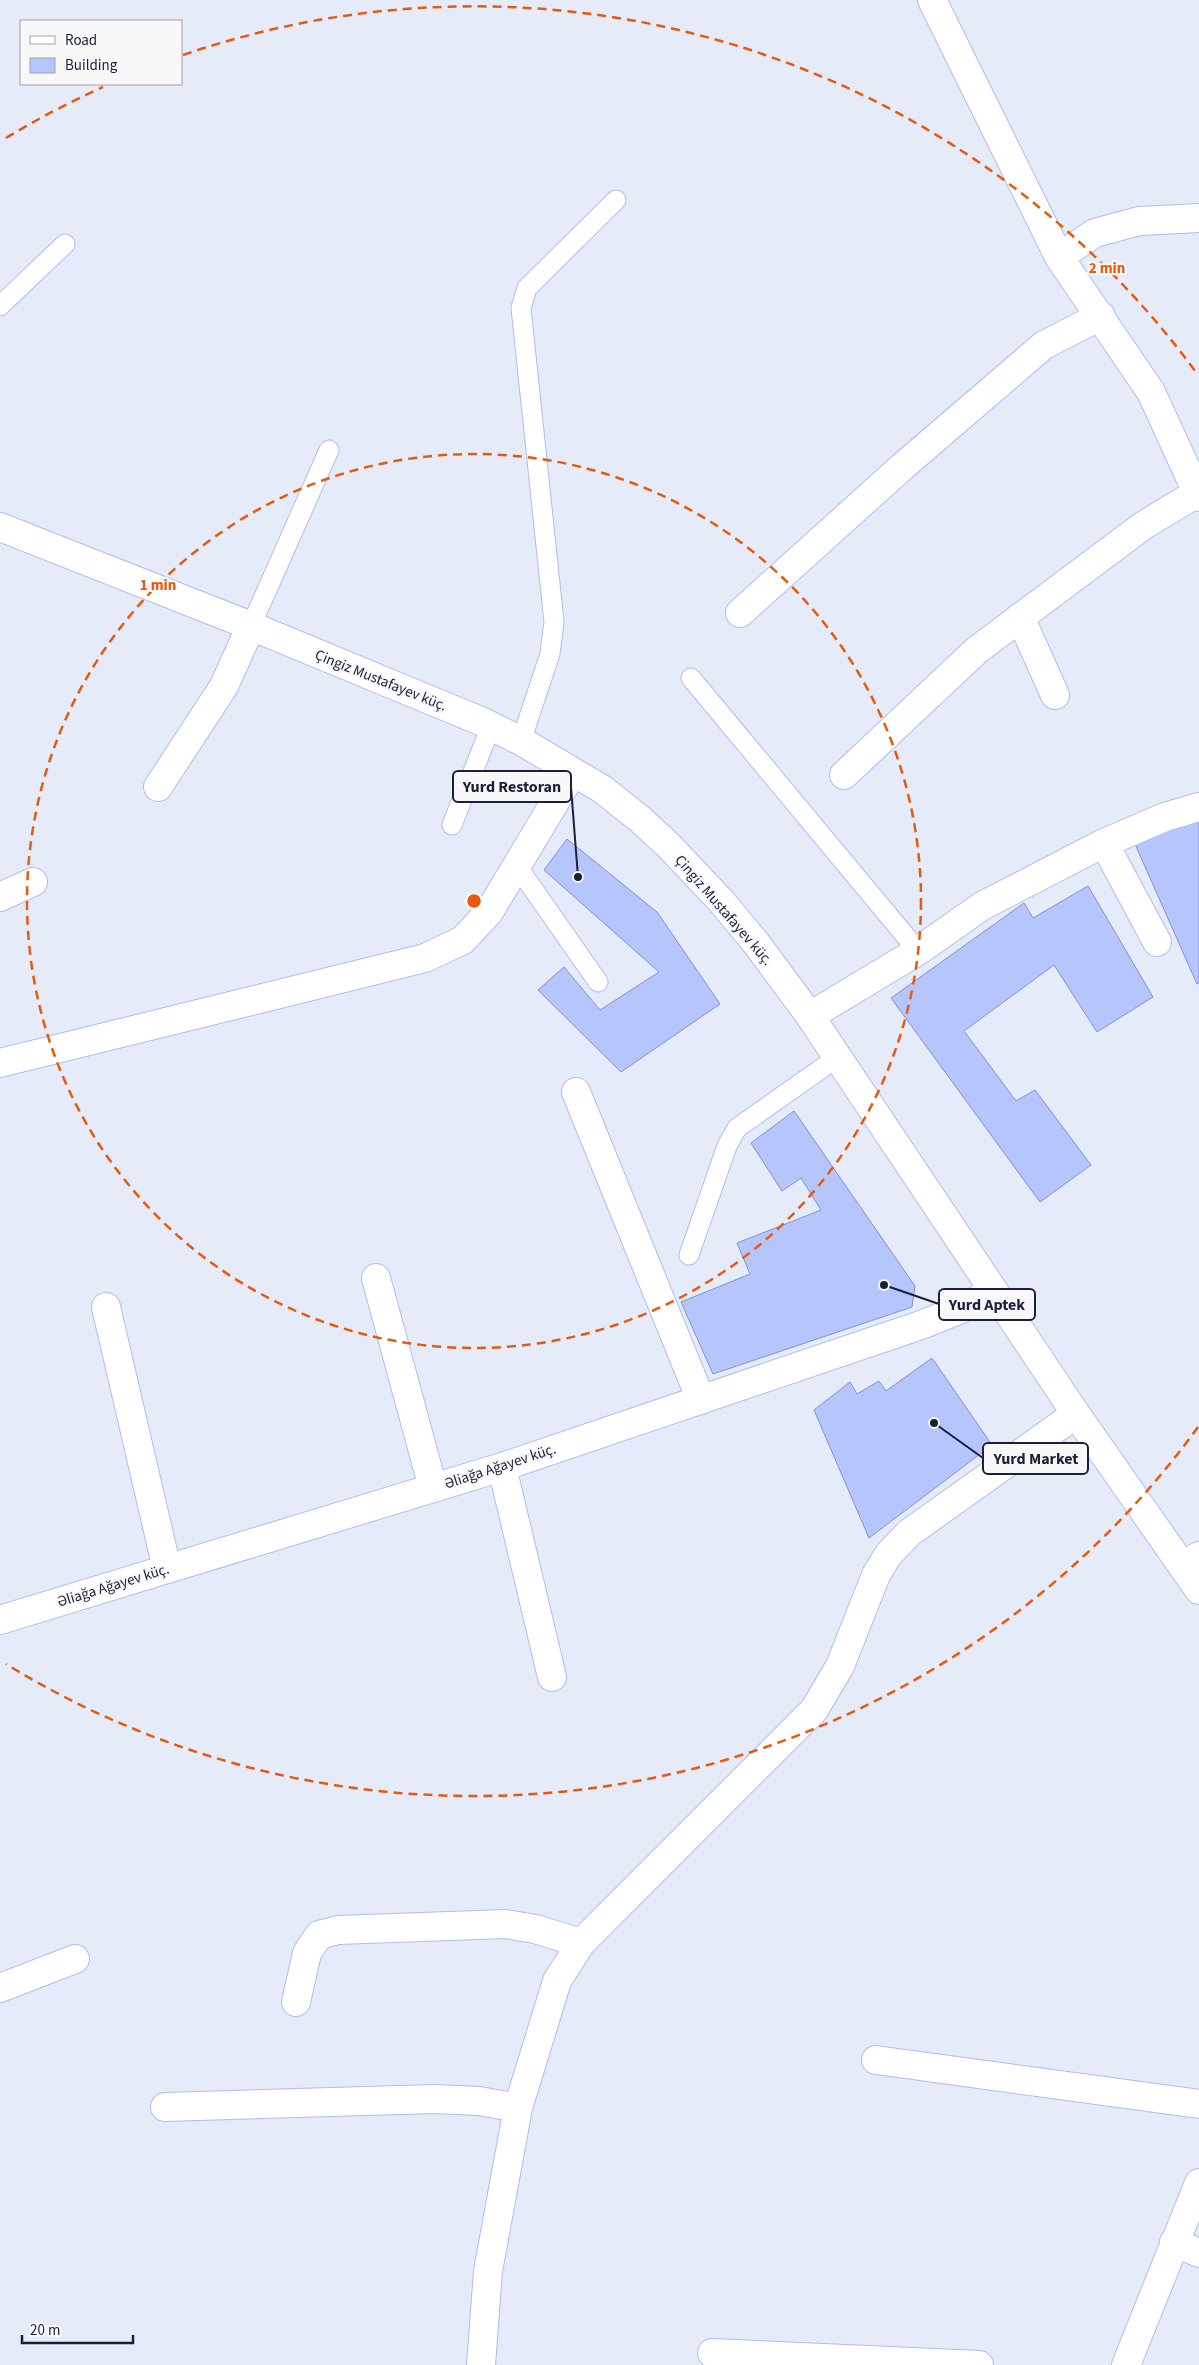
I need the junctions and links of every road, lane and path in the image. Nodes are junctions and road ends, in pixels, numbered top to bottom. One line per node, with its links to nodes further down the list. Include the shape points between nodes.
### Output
1 (932, 0): 5 (street)
2 (616, 200): 17 (lane, via 527,288 521,308 554,622 550,654)
3 (1199, 218): 5 (street, via 1139,222 1095,233)
4 (65, 244): 6 (lane)
5 (1059, 257): 7 (street)
6 (0, 306)
7 (1101, 316): 9 (street, via 1151,392); 11 (street, via 1044,345)
8 (328, 450): 13 (lane)
9 (1198, 495): 12 (street, via 1144,525)
10 (0, 528): 13 (street, Çingiz Mustafayev küç.)
11 (740, 613)
12 (1020, 617): 15 (street); 19 (street, via 978,650)
13 (251, 626): 16 (street, Çingiz Mustafayev küç.); 20 (street, via 224,686)
14 (691, 678): 28 (lane)
15 (1055, 695)
16 (491, 726): 17 (street, Çingiz Mustafayev küç.); 22 (lane)
17 (521, 741): 18 (street, Çingiz Mustafayev küç.)
18 (573, 772): 24 (street); 30 (street, Çingiz Mustafayev küç., via 602,789 669,846 756,943)
19 (844, 775)
20 (158, 787)
21 (1199, 807): 23 (street, via 1165,817)
22 (452, 825)
23 (1104, 843): 27 (street); 28 (street, via 982,906)
24 (517, 866): 29 (lane); 32 (street, via 488,912 463,940 425,958)
25 (33, 882): 26 (street)
26 (0, 897)
27 (1157, 942)
28 (918, 951): 30 (street)
29 (598, 982)
30 (810, 1016): 31 (street, Çingiz Mustafayev küç.)
31 (838, 1057): 34 (lane, via 737,1128 727,1146); 36 (street, Çingiz Mustafayev küç.)
32 (0, 1064)
33 (576, 1092): 38 (street)
34 (689, 1255)
35 (376, 1278): 41 (street)
36 (993, 1291): 38 (street, Əliağa Ağayev küç., via 961,1309 921,1325); 39 (street, Çingiz Mustafayev küç.)
37 (106, 1307): 43 (street)
38 (701, 1400): 40 (street, Əliağa Ağayev küç.)
39 (1076, 1414): 42 (street, Çingiz Mustafayev küç.); 47 (street, via 910,1533 888,1555 876,1575 840,1666 814,1710)
40 (502, 1467): 41 (street, Əliağa Ağayev küç.); 46 (street)
41 (434, 1488): 43 (street, Əliağa Ağayev küç.)
42 (1191, 1561): 44 (street, Çingiz Mustafayev küç.)
43 (167, 1569): 45 (street, Əliağa Ağayev küç.)
44 (1199, 1590)
45 (0, 1620)
46 (552, 1677)
47 (581, 1943): 50 (street, via 505,1924 338,1930 320,1935 307,1953); 54 (street, via 556,1980)
48 (75, 1959): 49 (street)
49 (0, 1988)
50 (296, 2002)
51 (876, 2060): 52 (street)
52 (1199, 2104)
53 (165, 2106): 54 (street, via 434,2099 479,2101)
54 (518, 2108): 59 (street, via 488,2272)
55 (1199, 2183): 56 (street)
56 (1174, 2242): 57 (street); 61 (street)
57 (1199, 2253)
58 (712, 2353): 60 (street)
59 (481, 2365)
60 (979, 2365)
61 (1126, 2365)

